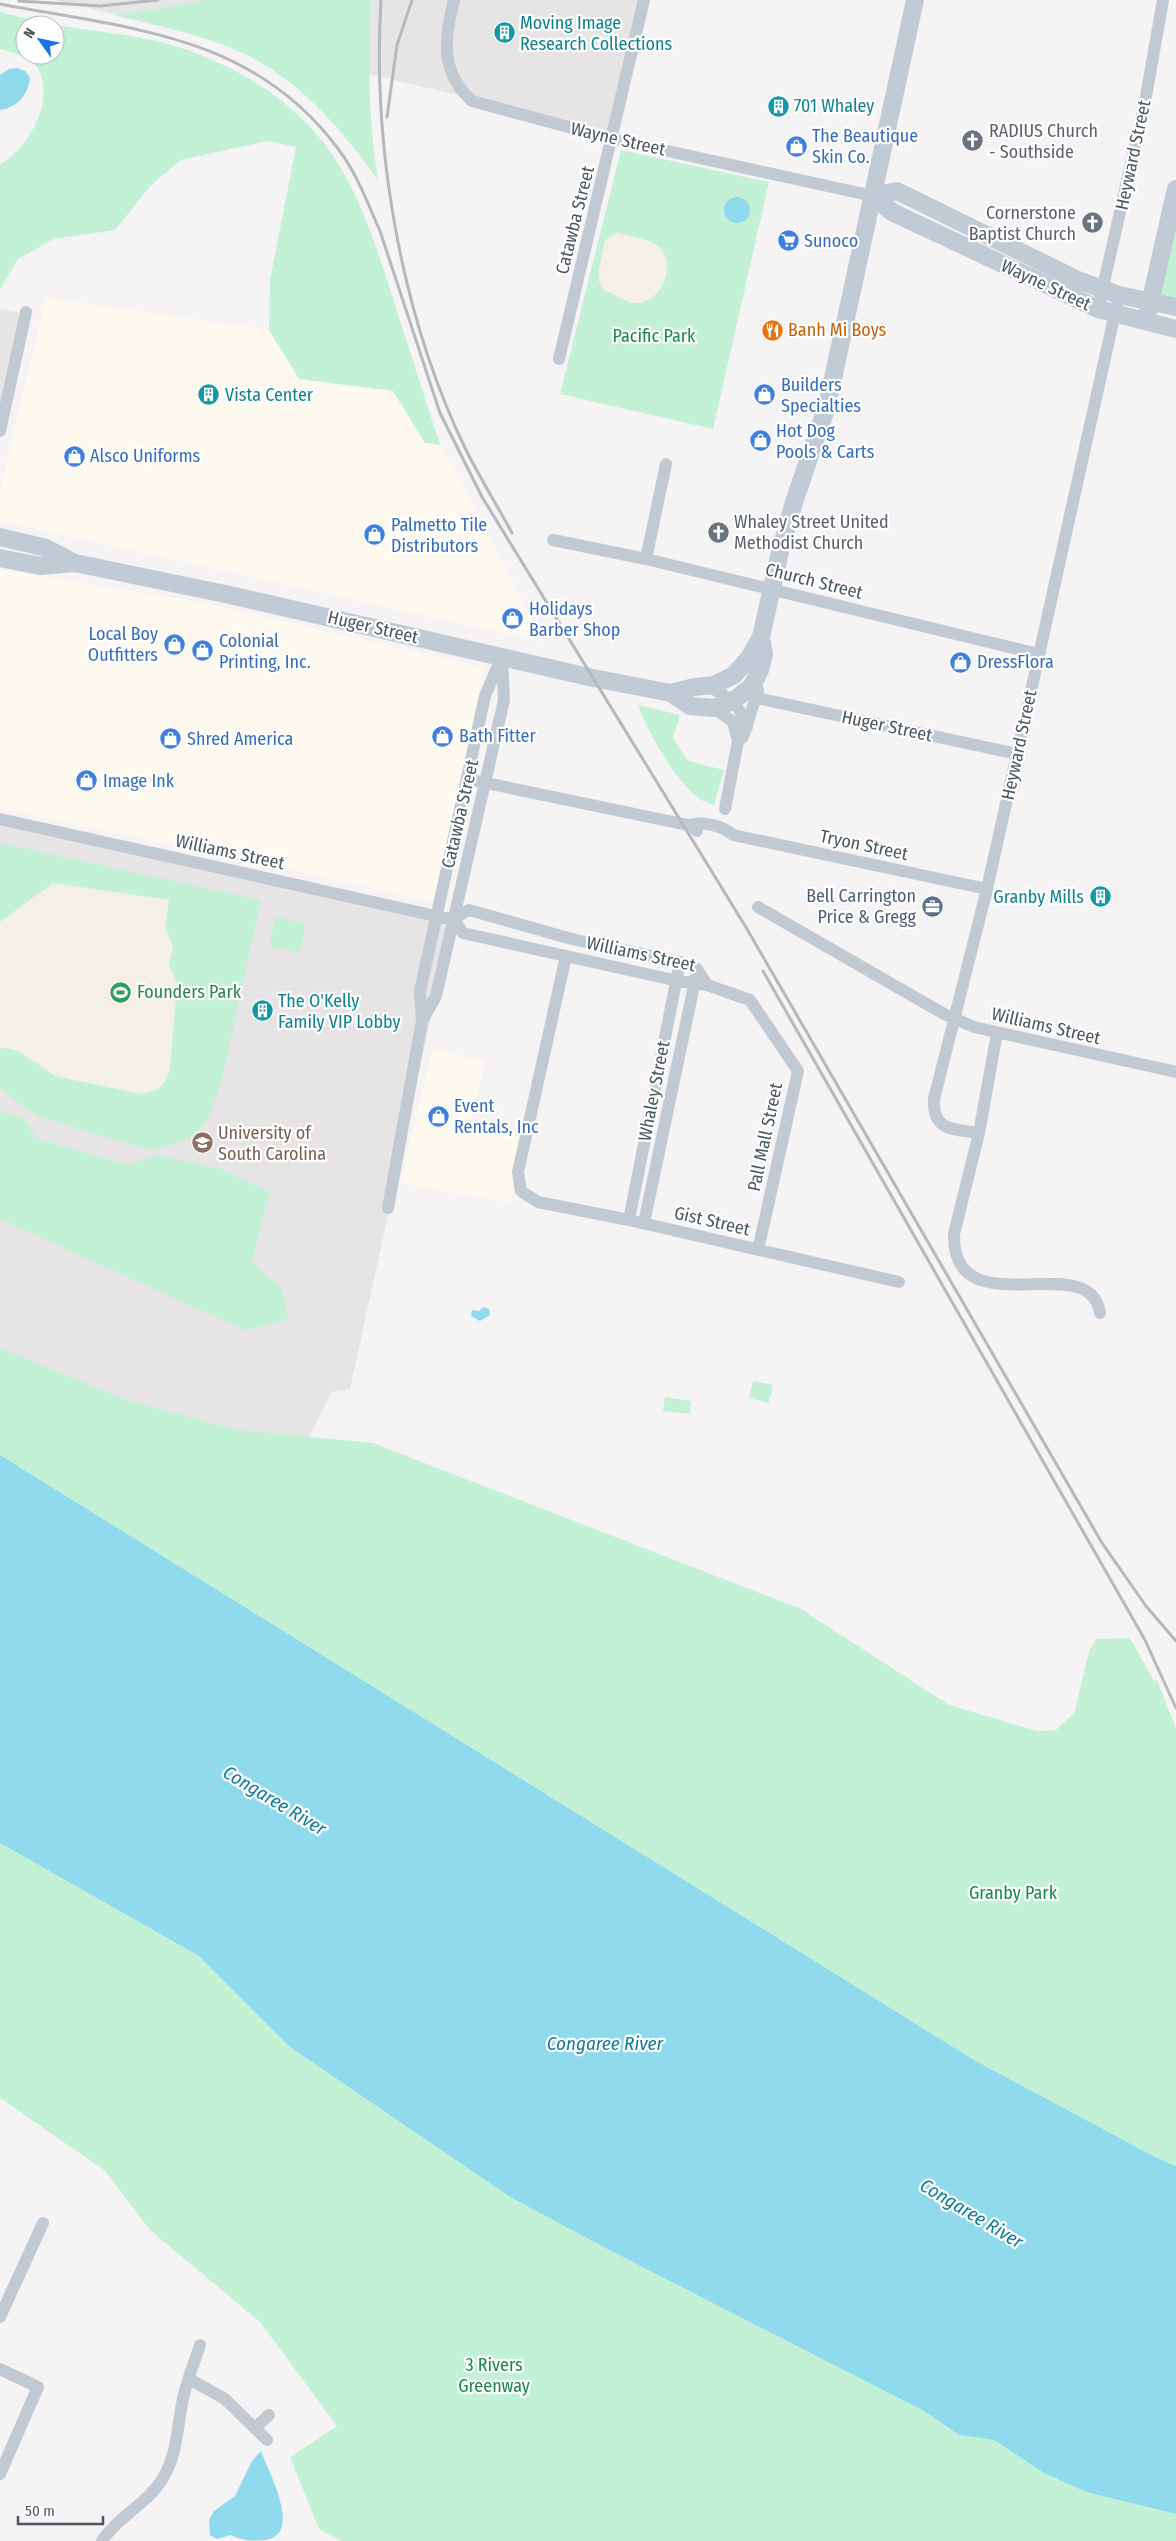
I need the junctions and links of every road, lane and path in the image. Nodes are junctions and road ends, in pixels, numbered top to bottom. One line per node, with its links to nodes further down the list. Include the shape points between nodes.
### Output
1 (454, 0): 5 (street, Wayne Street, via 446,45 451,75 472,101)
2 (644, 0): 5 (street, Catawba Street)
3 (915, 0): 7 (main road)
4 (1163, 0): 8 (street, Heyward Street)
5 (613, 139): 7 (street, Wayne Street); 15 (street, Catawba Street)
6 (1176, 189): 9 (main road)
7 (873, 196): 8 (main road, Wayne Street, via 897,191 1080,281); 12 (main road, Wayne Street, via 892,212); 23 (main road, via 827,406 786,527)
8 (1111, 292): 9 (main road, Wayne Street); 12 (street, Heyward Street)
9 (1151, 301): 10 (main road, Wayne Street); 13 (main road)
10 (1176, 307)
11 (26, 312): 16 (street)
12 (1106, 312): 13 (main road, Wayne Street); 25 (street, Heyward Street)
13 (1145, 322): 14 (main road, Wayne Street)
14 (1176, 329)
15 (559, 359)
16 (0, 431)
17 (666, 464): 21 (street)
18 (0, 537): 22 (main road, Huger Street, via 46,548)
19 (552, 540): 21 (street, Church Street)
20 (0, 558): 22 (main road, Huger Street, via 40,566)
21 (646, 559): 23 (street, Church Street)
22 (75, 563): 26 (main road, Huger Street)
23 (771, 589): 24 (main road); 25 (street, Church Street)
24 (762, 637): 27 (main road, via 764,654); 28 (main road, via 734,675)
25 (1038, 654): 35 (street, Heyward Street)
26 (502, 656): 29 (main road, Huger Street); 36 (street, Catawba Street, via 485,696); 37 (street, Catawba Street, via 504,700)
27 (760, 670): 30 (street); 31 (main road, via 752,686)
28 (708, 686): 29 (main road); 31 (street)
29 (671, 693): 32 (main road, via 690,706)
30 (757, 698): 33 (street); 35 (street, Huger Street)
31 (733, 701): 32 (main road); 33 (street)
32 (714, 708): 34 (street, via 733,722)
33 (747, 727): 34 (street)
34 (738, 741): 38 (street)
35 (1017, 754): 40 (street, Heyward Street)
36 (467, 779): 37 (street, Tryon Street); 42 (street, Catawba Street)
37 (485, 783): 40 (street, Tryon Street, via 691,825 697,830 726,838 733,834); 43 (street, Catawba Street)
38 (725, 810)
39 (0, 819): 42 (street, Williams Street)
40 (987, 889): 48 (street, Heyward Street)
41 (758, 907): 48 (street, Williams Street)
42 (436, 916): 43 (street, Williams Street); 49 (street, Catawba Street, via 420,991)
43 (453, 919): 44 (street, Williams Street, via 463,933); 45 (street, Williams Street, via 469,910 572,939); 49 (street, Catawba Street, via 436,996)
44 (566, 956): 46 (street, Williams Street); 54 (street, Gist Street, via 518,1182 521,1191 538,1202)
45 (680, 962): 46 (street, Whaley Street); 47 (street, Williams Street, via 697,969)
46 (675, 981): 47 (street, Williams Street); 54 (street, Whaley Street)
47 (701, 985): 55 (street, Whaley Street); 56 (street, Pall Mall Street, via 750,1000 798,1071)
48 (954, 1019): 50 (street, Williams Street); 52 (street, Heyward Street, via 940,1070 933,1113 949,1128)
49 (422, 1021): 53 (street, Catawba Street)
50 (997, 1033): 51 (street, Williams Street); 52 (street)
51 (1176, 1072)
52 (979, 1133): 58 (street, via 954,1234 954,1250 967,1274 977,1279 1014,1285 1076,1285 1087,1289 1098,1300)
53 (388, 1208)
54 (629, 1220): 55 (street, Gist Street)
55 (644, 1223): 56 (street, Gist Street)
56 (758, 1250): 57 (street, Gist Street)
57 (898, 1282)
58 (1100, 1313)
59 (43, 2223): 60 (street)
60 (0, 2317)
61 (200, 2344): 63 (street)
62 (0, 2369): 67 (street, via 38,2387)
63 (189, 2379): 65 (street, via 225,2398); 68 (street, via 175,2450 164,2477 138,2506 112,2526)
64 (269, 2415): 65 (street)
65 (255, 2428): 66 (street)
66 (267, 2440)
67 (0, 2474)
68 (102, 2541)

